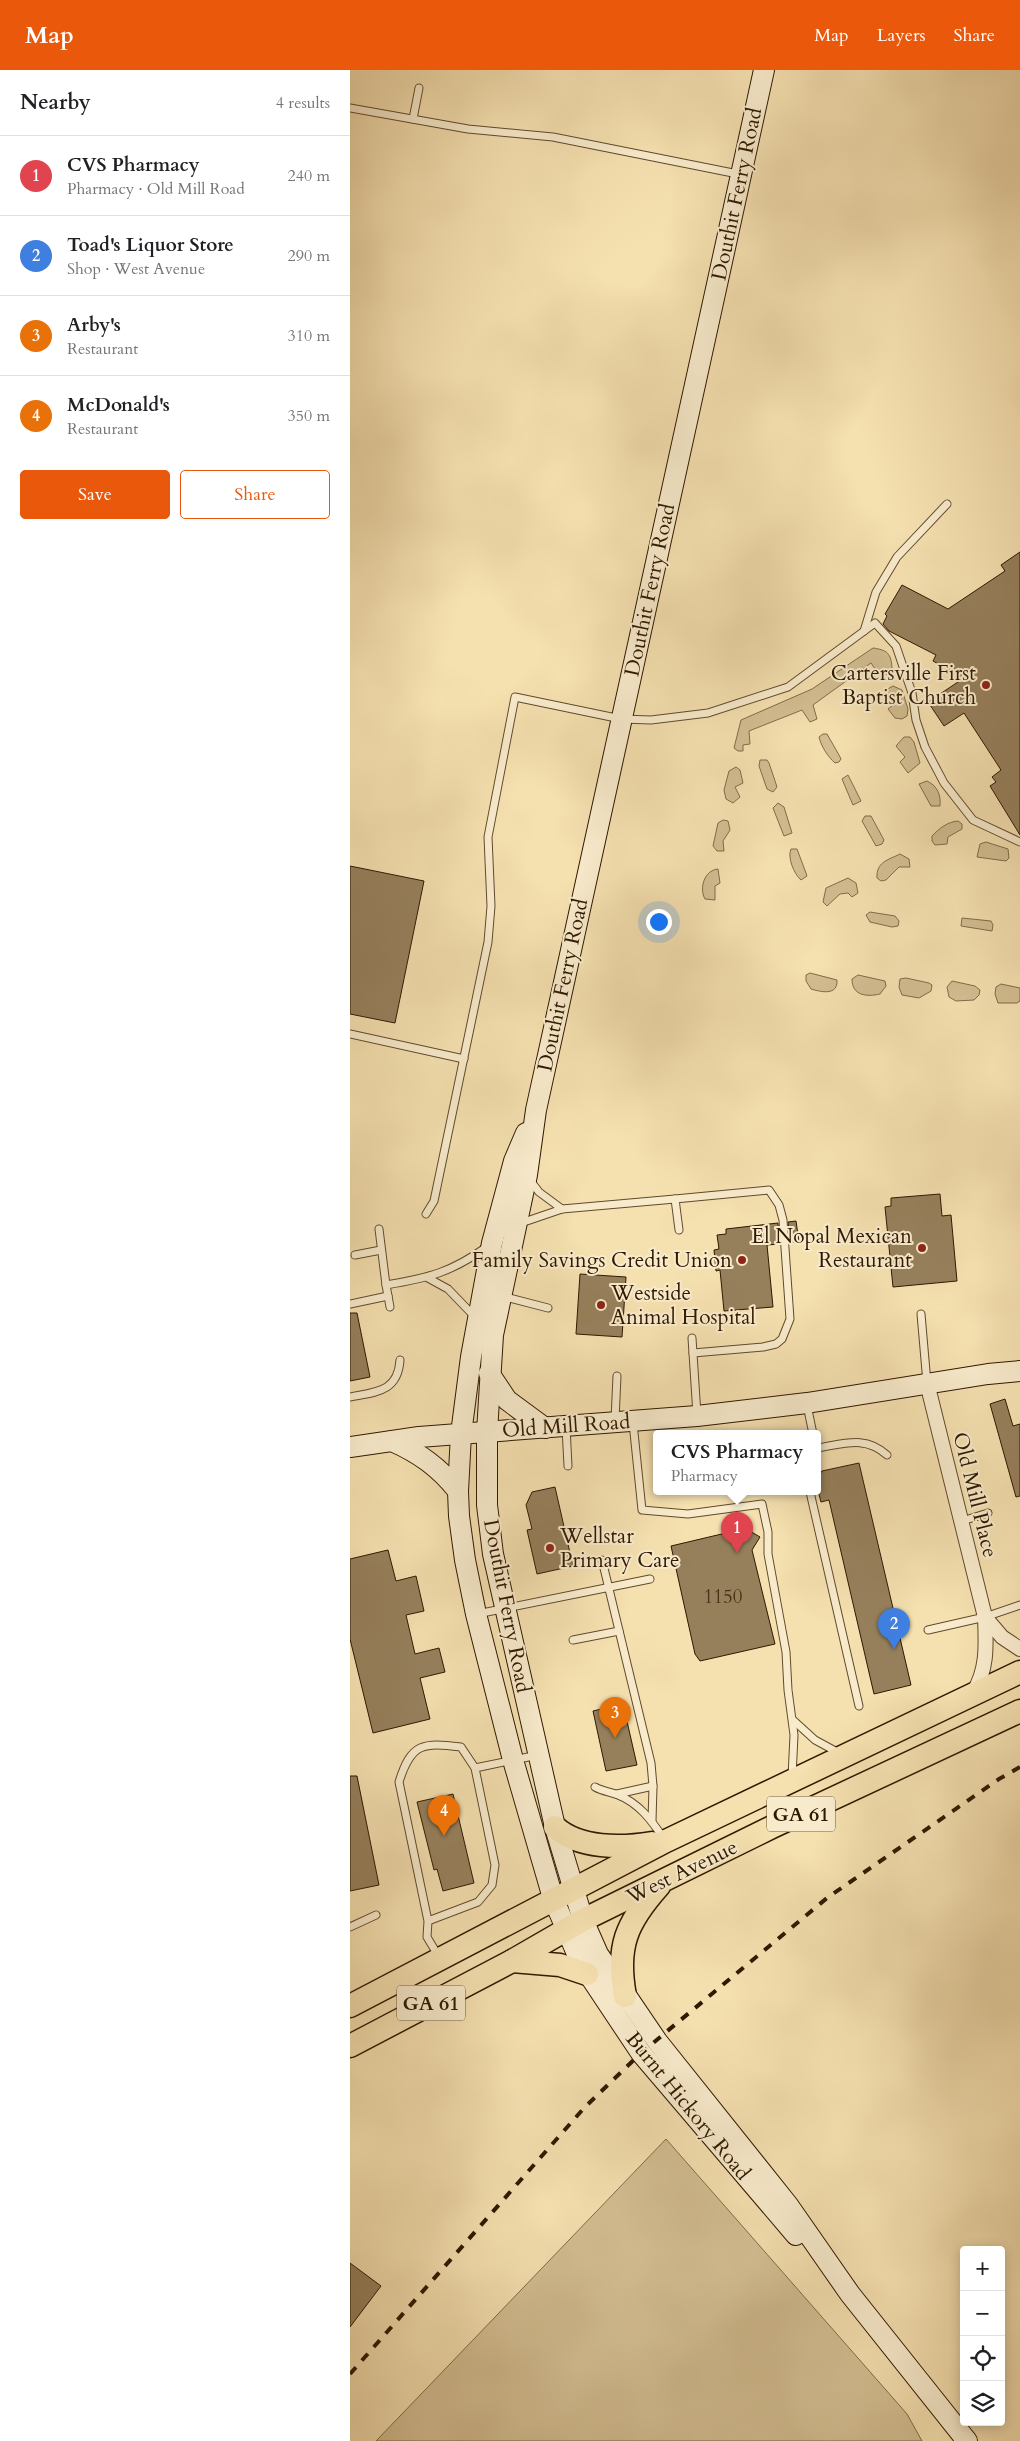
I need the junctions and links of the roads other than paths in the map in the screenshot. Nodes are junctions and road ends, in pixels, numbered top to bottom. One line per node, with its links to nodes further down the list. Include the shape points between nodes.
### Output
1 (764, 70): 5 (street, Douthit Ferry Road)
2 (419, 88): 4 (lane)
3 (350, 108): 4 (lane)
4 (413, 119): 5 (lane, via 468,129 553,137)
5 (741, 174): 8 (street, Douthit Ferry Road)
6 (947, 504): 7 (lane, via 897,557 876,592)
7 (863, 631): 8 (lane, via 788,687 708,713 651,720); 9 (lane, via 875,623 896,646 925,747 944,783 974,820)
8 (622, 719): 11 (lane, via 515,697 488,837 490,924); 12 (street, Douthit Ferry Road)
9 (1020, 842)
10 (350, 1034): 11 (lane)
11 (464, 1059): 16 (lane, via 434,1201)
12 (536, 1110): 13 (street, Douthit Ferry Road); 20 (street, Douthit Ferry Road, via 514,1161)
13 (527, 1175): 15 (lane, via 539,1192); 17 (street, Douthit Ferry Road)
14 (676, 1199): 15 (lane); 19 (lane); 33 (lane, via 769,1190 779,1205 783,1220 788,1326 782,1338 776,1344 763,1347)
15 (562, 1209): 17 (lane)
16 (426, 1214)
17 (515, 1227): 26 (street, Douthit Ferry Road)
18 (379, 1229): 21 (lane)
19 (679, 1230)
20 (492, 1243): 23 (lane, via 448,1270); 31 (street, Douthit Ferry Road)
21 (381, 1250): 22 (lane); 24 (lane)
22 (355, 1255)
23 (428, 1278): 24 (lane); 31 (lane, via 448,1288)
24 (386, 1285): 25 (lane)
25 (388, 1296): 27 (lane); 28 (lane)
26 (501, 1296): 29 (lane); 36 (street, Douthit Ferry Road)
27 (350, 1304)
28 (390, 1307)
29 (548, 1308)
30 (921, 1314): 38 (lane)
31 (478, 1321): 47 (street, Douthit Ferry Road)
32 (692, 1338): 33 (lane)
33 (694, 1352): 41 (lane)
34 (400, 1360): 39 (lane, via 397,1378 391,1385 383,1390)
35 (1020, 1371): 38 (street, Old Mill Road)
36 (489, 1372): 44 (street, via 507,1400); 46 (street, Douthit Ferry Road)
37 (617, 1376): 42 (lane)
38 (927, 1383): 40 (street, Old Mill Road); 56 (street, Old Mill Place)
39 (350, 1397)
40 (807, 1403): 41 (street, Old Mill Road); 45 (lane)
41 (697, 1416): 42 (street, Old Mill Road)
42 (624, 1423): 43 (street, Old Mill Road); 72 (lane, via 642,1510 688,1514 762,1504 786,1652)
43 (566, 1427): 44 (street, Old Mill Road); 52 (lane)
44 (545, 1428): 46 (street, Old Mill Road)
45 (812, 1430)
46 (487, 1432): 47 (street, Old Mill Road); 61 (street, Douthit Ferry Road, via 489,1529)
47 (461, 1434): 48 (street, Old Mill Road); 53 (street, Douthit Ferry Road)
48 (392, 1440): 49 (street, Old Mill Road); 53 (street, via 436,1466)
49 (350, 1447)
50 (821, 1447): 51 (lane, via 862,1442)
51 (887, 1456)
52 (568, 1466)
53 (458, 1490): 62 (street, Douthit Ferry Road, via 462,1542)
54 (811, 1495): 70 (lane)
55 (988, 1513): 56 (lane)
56 (962, 1521): 63 (street, Old Mill Place)
57 (602, 1560): 59 (lane)
58 (650, 1579): 59 (lane)
59 (608, 1588): 61 (lane); 65 (lane)
60 (1020, 1605): 63 (lane)
61 (505, 1608): 62 (lane); 73 (street, Douthit Ferry Road)
62 (476, 1614): 75 (street, Douthit Ferry Road)
63 (985, 1617): 64 (lane); 67 (street, Old Mill Place, via 1002,1638); 69 (street, Old Mill Place, via 986,1656 982,1676)
64 (928, 1630)
65 (619, 1631): 66 (lane); 78 (lane, via 651,1762)
66 (574, 1640)
67 (1020, 1649)
68 (1020, 1672): 69 (main road, West Avenue / GA 61)
69 (971, 1696): 74 (main road, West Avenue / GA 61)
70 (859, 1706)
71 (1020, 1711): 84 (main road, West Avenue / GA 61)
72 (793, 1720): 74 (lane, via 816,1740); 77 (lane, via 795,1750)
73 (538, 1754): 75 (lane); 82 (street, Douthit Ferry Road)
74 (844, 1755): 77 (main road, West Avenue / GA 61)
75 (513, 1760): 76 (lane); 85 (street, Douthit Ferry Road)
76 (475, 1768): 87 (lane, via 495,1864 492,1885 478,1902); 87 (lane, via 461,1747 439,1744 420,1747 406,1760 399,1782)
77 (791, 1779): 83 (main road, West Avenue / GA 61)
78 (653, 1786): 80 (lane); 81 (lane)
79 (595, 1787): 80 (lane)
80 (617, 1794): 81 (lane)
81 (652, 1821): 83 (lane)
82 (555, 1827): 83 (main road, via 570,1836 605,1846 631,1847); 85 (street, Douthit Ferry Road)
83 (666, 1841): 85 (main road, West Avenue / GA 61)
84 (665, 1879): 88 (main road, West Avenue / GA 61); 93 (main road, via 637,1913 625,1937 621,1960)
85 (563, 1894): 88 (street, Burnt Hickory Road); 90 (main road, West Avenue / GA 61)
86 (376, 1915): 89 (lane)
87 (428, 1921): 90 (lane, via 427,1936)
88 (574, 1925): 91 (main road, West Avenue / GA 61); 92 (street, Burnt Hickory Road); 93 (street, Burnt Hickory Road, via 598,1954)
89 (350, 1927)
90 (440, 1958): 94 (main road, West Avenue / GA 61)
91 (512, 1960): 92 (main road, via 560,1965); 95 (main road, West Avenue / GA 61)
92 (587, 1974): 96 (street, Burnt Hickory Road, via 641,2053 776,2213)
93 (625, 1996): 96 (street, Burnt Hickory Road, via 788,2205)
94 (350, 2006)
95 (350, 2046)
96 (850, 2294): 97 (street, Burnt Hickory Road)
97 (967, 2441)

